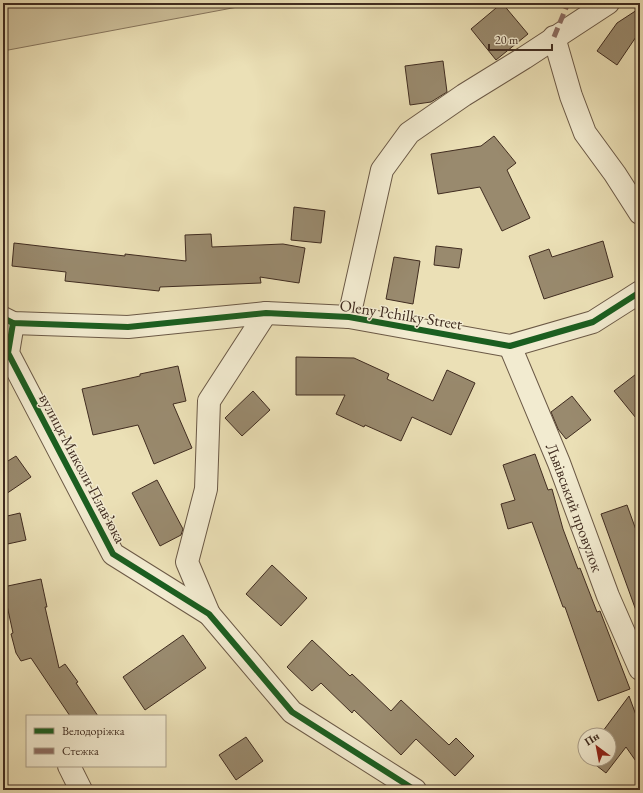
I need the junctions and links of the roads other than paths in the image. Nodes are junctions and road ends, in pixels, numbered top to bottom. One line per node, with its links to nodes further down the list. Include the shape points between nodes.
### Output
1 (608, 3): 2 (street, Oleny Pchilky Street)
2 (554, 37): 3 (street, via 585,134); 6 (street, Oleny Pchilky Street, via 409,133 382,170)
3 (640, 213)
4 (640, 292): 8 (street, Oleny Pchilky Street, via 593,322)
5 (266, 313): 6 (street, Oleny Pchilky Street); 7 (street, Oleny Pchilky Street, via 128,326); 9 (street, вулиця Миколи Плавʼюка, via 209,401 206,489 187,562)
6 (349, 317): 8 (street, Oleny Pchilky Street)
7 (8, 321): 9 (street, вулиця Миколи Плавʼюка, via 8,353 113,554)
8 (510, 346): 10 (street, Львівський провулок, via 559,463 608,596)
9 (209, 614): 13 (street, вулиця Миколи Плавʼюка, via 292,712)
10 (640, 669)
11 (70, 767): 12 (street)
12 (81, 790)
13 (415, 790)

